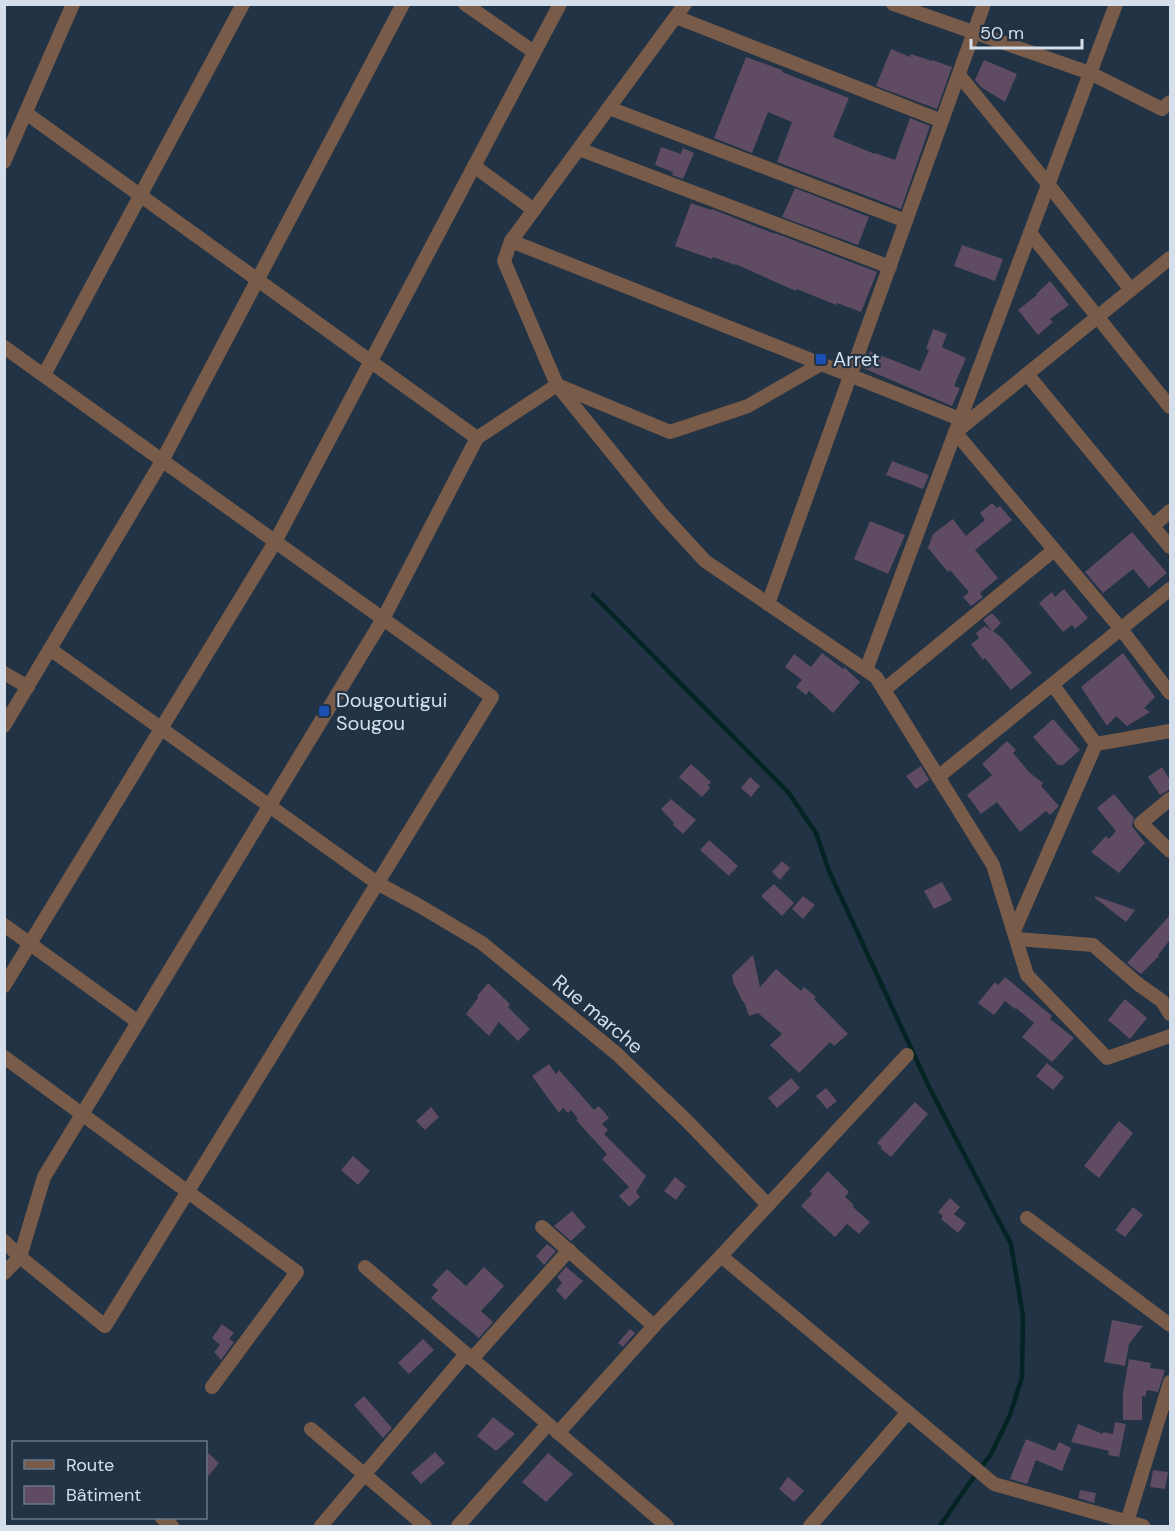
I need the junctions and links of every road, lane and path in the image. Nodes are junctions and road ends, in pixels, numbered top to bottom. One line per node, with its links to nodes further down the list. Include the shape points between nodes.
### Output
1 (73, 4): 17 (street)
2 (243, 4): 23 (street)
3 (403, 4): 30 (street)
4 (465, 4): 12 (street)
5 (560, 4): 12 (street)
6 (685, 4): 10 (street)
7 (893, 4): 11 (street)
8 (984, 4): 11 (street)
9 (1116, 4): 13 (street)
10 (676, 17): 15 (street); 18 (street)
11 (974, 33): 13 (street); 14 (street)
12 (534, 52): 21 (street)
13 (1090, 73): 16 (street); 22 (street)
14 (959, 75): 18 (street); 22 (street)
15 (609, 108): 19 (street); 25 (street)
16 (1168, 111)
17 (26, 112): 20 (street); 23 (street)
18 (942, 121): 25 (street)
19 (579, 149): 24 (street); 29 (street)
20 (4, 162)
21 (474, 166): 24 (street); 34 (street)
22 (1048, 184): 26 (street); 31 (street)
23 (141, 195): 30 (street); 37 (street)
24 (534, 210): 27 (street)
25 (906, 221): 29 (street)
26 (1030, 233): 32 (street); 41 (street)
27 (511, 241): 35 (street); 39 (street, via 504,261)
28 (1170, 260): 31 (street)
29 (890, 267): 38 (street)
30 (258, 280): 34 (street); 43 (street)
31 (1131, 290): 32 (street)
32 (1098, 317): 36 (street); 40 (street)
33 (5, 348): 37 (street)
34 (371, 362): 42 (street); 46 (street)
35 (821, 364): 38 (street); 39 (street, via 748,406 670,432)
36 (1027, 374): 41 (street); 45 (street)
37 (44, 375): 43 (street)
38 (850, 375): 41 (street); 50 (street)
39 (557, 385): 42 (street); 50 (street, via 705,561)
40 (1170, 407)
41 (958, 425): 48 (street); 54 (street)
42 (477, 438): 51 (street)
43 (162, 460): 46 (street); 53 (street)
44 (1170, 511): 45 (street)
45 (1153, 526): 47 (street)
46 (275, 542): 51 (street); 61 (street)
47 (1170, 547)
48 (1054, 550): 52 (street); 58 (street)
49 (1170, 589): 52 (street)
50 (768, 604): 54 (street)
51 (383, 619): 66 (street); 68 (street, via 492,697)
52 (1121, 629): 56 (street); 59 (street)
53 (50, 649): 57 (street); 61 (street, Rue marche)
54 (866, 670): 58 (street)
55 (4, 673): 57 (street)
56 (1053, 685): 63 (street); 64 (street)
57 (28, 687): 60 (street)
58 (884, 690): 64 (street)
59 (1170, 693)
60 (4, 726)
61 (161, 729): 66 (street, Rue marche); 71 (street)
62 (1170, 731): 63 (street)
63 (1096, 744): 70 (street)
64 (938, 777): 70 (street, via 993,865)
65 (1170, 799): 67 (street, via 1141,823)
66 (269, 806): 68 (street, Rue marche); 74 (street)
67 (1170, 851)
68 (377, 884): 79 (street); 80 (street, Rue marche, via 482,943 609,1047)
69 (4, 925): 71 (street)
70 (1016, 935): 73 (street, via 1093,945 1162,1001); 75 (street, via 1026,975 1107,1058)
71 (30, 944): 72 (street); 74 (street)
72 (4, 987)
73 (1170, 1014)
74 (138, 1022): 78 (street)
75 (1170, 1036)
76 (907, 1054): 80 (street)
77 (4, 1057): 78 (street)
78 (82, 1114): 79 (street); 86 (street, via 44,1177)
79 (188, 1192): 86 (street, via 105,1326); 93 (street, via 297,1272)
80 (768, 1205): 85 (street)
81 (1027, 1218): 89 (street)
82 (542, 1227): 84 (street)
83 (4, 1241): 86 (street)
84 (569, 1250): 90 (street); 91 (street)
85 (721, 1256): 90 (street); 94 (street)
86 (20, 1257): 88 (street)
87 (365, 1267): 91 (street)
88 (4, 1273)
89 (1170, 1325)
90 (654, 1326): 96 (street)
91 (469, 1356): 96 (street); 97 (street)
92 (1170, 1382): 98 (street)
93 (213, 1387)
94 (908, 1412): 98 (street, via 994,1484); 103 (street)
95 (312, 1429): 97 (street)
96 (553, 1429): 101 (street); 102 (street)
97 (365, 1474): 99 (street); 100 (street)
98 (1127, 1522): 104 (street)
99 (321, 1527)
100 (425, 1527)
101 (458, 1527)
102 (667, 1527)
103 (810, 1527)
104 (1143, 1527)

